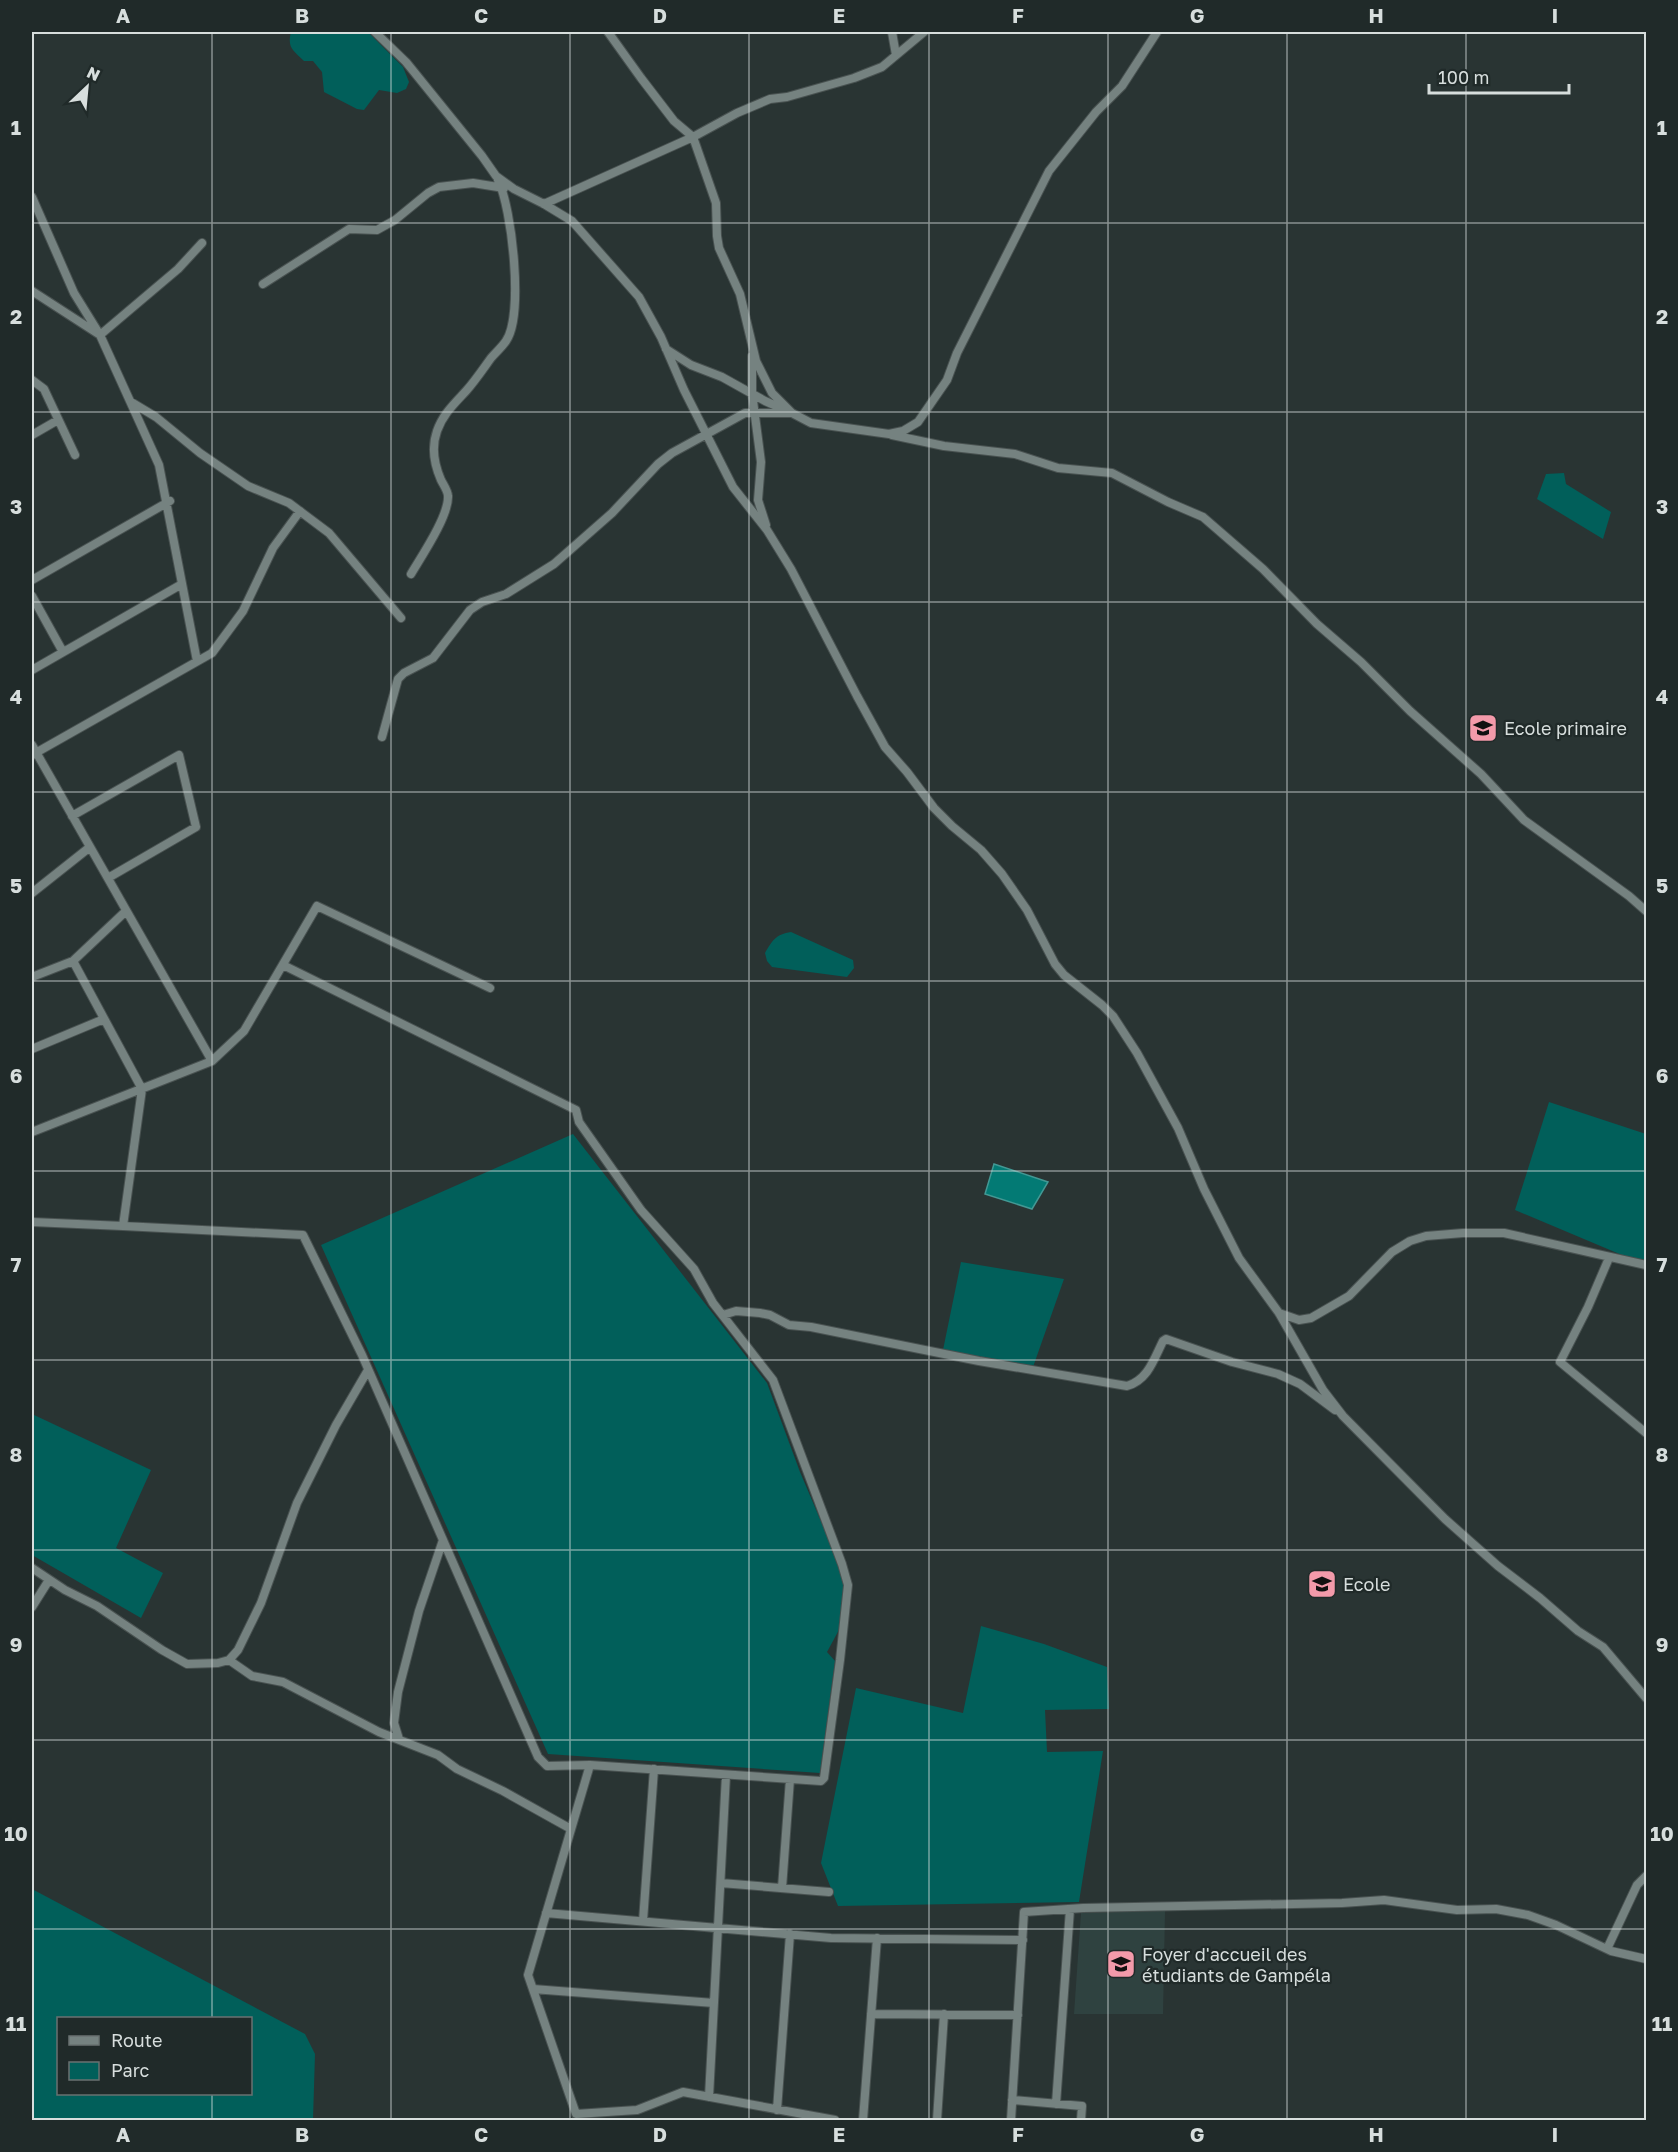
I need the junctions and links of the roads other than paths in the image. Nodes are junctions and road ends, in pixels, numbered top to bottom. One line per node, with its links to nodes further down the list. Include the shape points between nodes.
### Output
1 (375, 32): 8 (street, via 406,62)
2 (608, 32): 7 (street, via 675,121)
3 (892, 32): 6 (street)
4 (924, 32): 6 (street)
5 (1157, 32): 27 (street, via 1122,86 1049,171 947,380 918,422)
6 (896, 55): 7 (street, via 882,67 855,78 770,99)
7 (693, 136): 12 (street); 17 (street, via 716,203 719,248 740,294)
8 (496, 176): 9 (street); 10 (street)
9 (502, 188): 10 (street); 14 (street, via 473,183 439,187 377,230 349,229); 32 (street, via 511,235 514,320 506,341 450,407 436,434 433,455 448,495 431,541)
10 (514, 189): 12 (street)
11 (32, 197): 16 (street, via 74,293)
12 (544, 204): 18 (street, via 572,221 629,285 650,316)
13 (202, 243): 16 (street, via 178,269)
14 (263, 284)
15 (32, 291): 16 (street)
16 (100, 335): 21 (street)
17 (753, 343): 20 (street); 23 (street, via 756,361 772,393)
18 (665, 349): 20 (street); 25 (street)
19 (32, 380): 24 (street, via 44,388)
20 (752, 393): 22 (street); 23 (street)
21 (131, 402): 29 (street, via 159,465); 30 (street, via 248,486)
22 (753, 413): 23 (street); 25 (street, via 745,413); 31 (street, via 761,462 758,500)
23 (792, 413): 27 (street, via 811,423)
24 (58, 420): 26 (street); 28 (street)
25 (706, 434): 31 (street, via 733,487); 40 (street, via 658,464 612,513 554,564 515,589 470,610 433,658 398,679)
26 (32, 435)
27 (889, 435): 47 (street, via 1016,454 1058,468 1112,473 1203,517 1481,774 1524,820)
28 (75, 455)
29 (169, 502): 33 (street); 34 (street)
30 (300, 511): 36 (street, via 329,533); 38 (street, via 273,548 243,610 212,653)
31 (767, 530): 61 (street, via 885,747 934,807 1002,874 1064,975 1113,1016 1178,1128 1239,1258)
32 (411, 574)
33 (32, 580)
34 (182, 584): 37 (street); 38 (street)
35 (32, 596): 37 (street)
36 (401, 618)
37 (63, 652): 39 (street)
38 (197, 661): 41 (street)
39 (32, 670)
40 (382, 737)
41 (33, 751): 42 (street)
42 (72, 816): 43 (street); 44 (street, via 179,755 196,827)
43 (90, 847): 44 (street); 45 (street)
44 (108, 878): 46 (street)
45 (32, 894)
46 (126, 911): 48 (street); 54 (street)
47 (1647, 911)
48 (73, 961): 50 (street); 52 (street)
49 (283, 964): 51 (street, via 317,906); 54 (street, via 244,1031); 62 (street, via 576,1110 579,1122 641,1210 694,1269)
50 (32, 977)
51 (490, 988)
52 (104, 1019): 53 (street); 55 (street)
53 (32, 1049)
54 (212, 1061): 55 (street)
55 (142, 1089): 56 (street); 58 (street)
56 (32, 1132)
57 (32, 1222): 58 (street)
58 (123, 1226): 63 (street, via 303,1234)
59 (1609, 1258): 60 (street); 61 (street, via 1504,1233 1426,1236 1392,1252 1350,1296 1311,1318 1299,1320); 65 (street, via 1560,1362)
60 (1647, 1265)
61 (1279, 1313): 64 (street, via 1323,1390)
62 (723, 1316): 64 (street, via 736,1311 760,1313 789,1325 1126,1386 1140,1381 1147,1373 1166,1339 1278,1374 1300,1384); 76 (street, via 773,1380 848,1585 824,1778)
63 (368, 1370): 66 (street); 70 (street, via 297,1503 261,1603)
64 (1343, 1416): 71 (street, via 1445,1519 1578,1631 1603,1647)
65 (1647, 1433)
66 (443, 1540): 72 (street, via 398,1692 394,1723); 73 (street, via 538,1757 547,1766)
67 (32, 1569): 68 (street)
68 (49, 1580): 69 (street); 70 (street, via 98,1606 187,1664)
69 (32, 1607)
70 (229, 1660): 72 (street, via 252,1677 283,1682)
71 (1647, 1698)
72 (399, 1739): 77 (street, via 438,1755)
73 (590, 1765): 74 (street); 77 (street)
74 (654, 1769): 75 (street); 84 (street)
75 (726, 1775): 76 (street); 79 (street)
76 (790, 1779): 80 (street)
77 (571, 1829): 83 (street)
78 (1647, 1876): 89 (street, via 1637,1885)
79 (721, 1883): 80 (street); 85 (street)
80 (782, 1888): 81 (street)
81 (830, 1892)
82 (1070, 1909): 88 (street, via 1024,1912); 89 (street, via 1384,1900 1528,1915); 98 (street)
83 (546, 1913): 84 (street); 91 (street, via 528,1975)
84 (643, 1921): 85 (street)
85 (718, 1928): 86 (street); 92 (street)
86 (790, 1934): 87 (street); 99 (street)
87 (877, 1938): 88 (street); 93 (street)
88 (1023, 1940): 95 (street)
89 (1607, 1949): 90 (street)
90 (1647, 1959)
91 (533, 1989): 92 (street); 96 (street, via 576,2114 637,2110 682,2092)
92 (714, 2003): 96 (street)
93 (871, 2014): 94 (street); 101 (street)
94 (944, 2014): 95 (street); 102 (street)
95 (1018, 2015): 97 (street)
96 (710, 2097): 99 (street)
97 (1012, 2100): 98 (street); 103 (street)
98 (1056, 2104): 104 (street, via 1082,2106)
99 (777, 2110): 100 (street)
100 (835, 2121)
101 (863, 2121)
102 (937, 2121)
103 (1011, 2121)
104 (1081, 2121)

